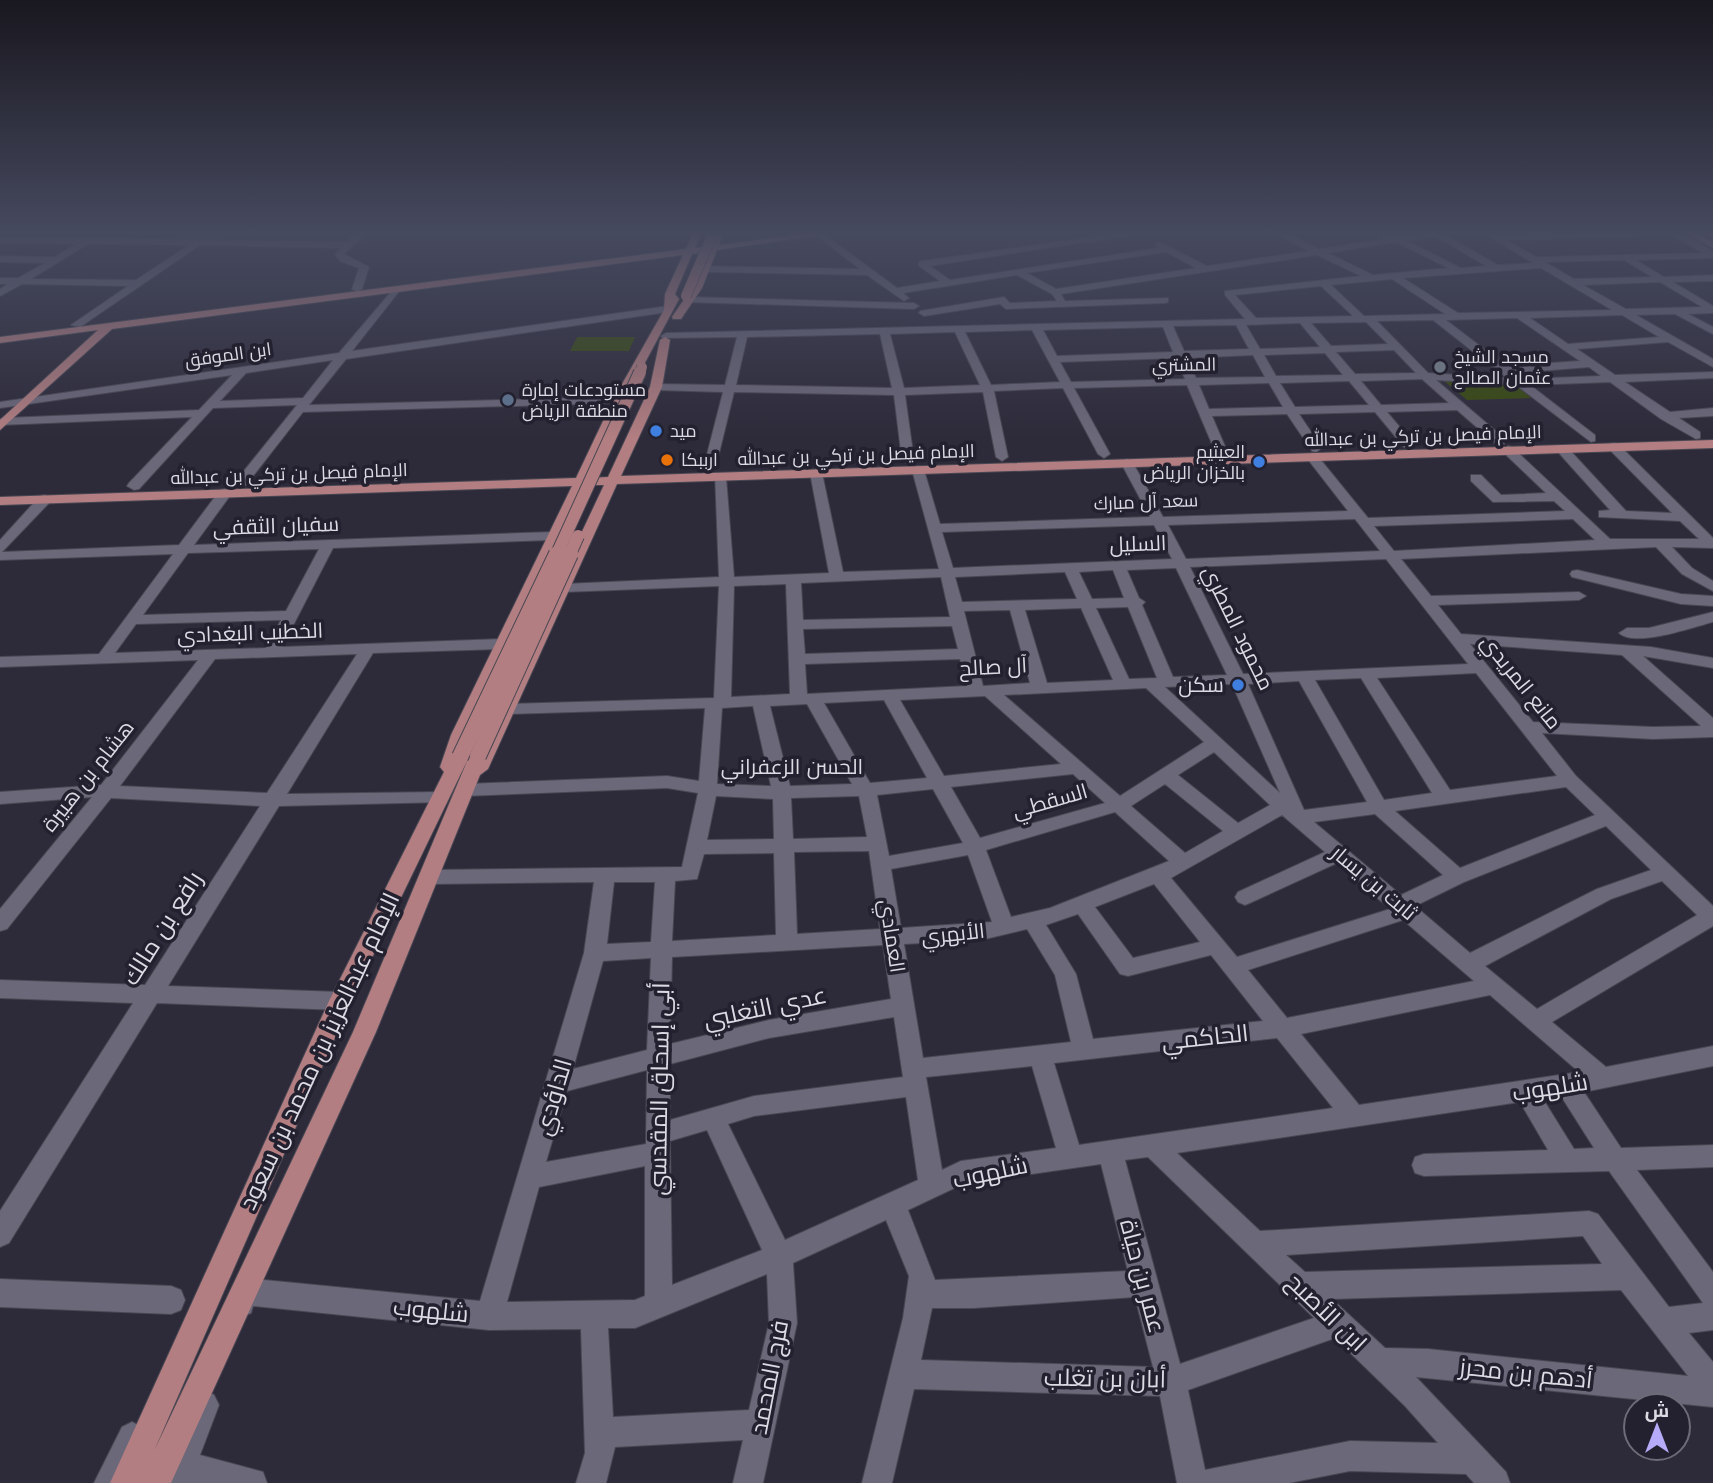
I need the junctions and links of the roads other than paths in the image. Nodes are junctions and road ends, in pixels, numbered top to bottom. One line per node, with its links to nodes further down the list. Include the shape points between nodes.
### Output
1 (113, 300): 36 (street)
2 (279, 300): 22 (main road)
3 (296, 300): 22 (main road)
4 (387, 300): 53 (street)
5 (671, 300): 26 (main road, الإمام عبدالعزيز بن محمد بن سعود)
6 (681, 300): 26 (main road, الإمام عبدالعزيز بن محمد بن سعود)
7 (765, 300): 21 (street)
8 (907, 300): 21 (street)
9 (1003, 300): 27 (street)
10 (1004, 300): 20 (street, via 1006,306)
11 (1061, 300): 19 (street)
12 (1158, 300): 19 (street)
13 (1165, 300): 35 (street)
14 (1234, 300): 33 (street)
15 (1344, 300): 31 (street)
16 (1432, 300): 29 (street)
17 (1604, 300): 25 (street)
18 (1697, 300): 23 (street)
19 (1063, 303): 20 (street); 38 (street)
20 (1015, 305): 39 (street)
21 (914, 306): 27 (street)
22 (218, 309): 36 (main road); 37 (main road)
23 (1713, 310): 24 (street)
24 (1676, 311): 25 (street); 42 (street)
25 (1624, 312): 28 (street); 46 (street)
26 (673, 313): 45 (main road, الإمام عبدالعزيز بن محمد بن سعود); 50 (main road, الإمام عبدالعزيز بن محمد بن سعود); 53 (street, ابن الموفق)
27 (923, 313): 40 (street)
28 (1519, 315): 29 (street); 48 (street)
29 (1455, 316): 30 (street)
30 (1436, 317): 31 (street); 58 (street)
31 (1366, 319): 32 (street); 47 (street)
32 (1303, 320): 33 (street); 49 (street)
33 (1252, 321): 34 (street)
34 (1239, 322): 35 (street); 51 (street, مانع المريدي)
35 (1170, 323): 38 (street); 52 (street)
36 (76, 325): 44 (main road)
37 (110, 325): 44 (main road); 72 (main road)
38 (1065, 326): 39 (street)
39 (1030, 327): 40 (street); 54 (street)
40 (954, 329): 41 (street); 69 (street)
41 (884, 331): 43 (street); 71 (street)
42 (1713, 331)
43 (743, 334): 45 (street); 70 (street)
44 (0, 338)
45 (666, 338): 57 (main road, الإمام عبدالعزيز بن محمد بن سعود); 68 (main road, الإمام عبدالعزيز بن محمد بن سعود)
46 (1670, 340): 48 (street); 55 (street)
47 (1397, 347): 49 (street); 61 (street)
48 (1566, 347): 56 (street)
49 (1327, 350): 51 (street); 62 (street)
50 (648, 351): 57 (main road, الإمام عبدالعزيز بن محمد بن سعود); 73 (main road, الإمام عبدالعزيز بن محمد بن سعود)
51 (1258, 352): 52 (street); 64 (street, مانع المريدي)
52 (1181, 355): 54 (street); 65 (street)
53 (343, 357): 59 (street, ابن الموفق); 75 (street)
54 (1053, 359): 67 (street)
55 (1713, 364)
56 (1591, 365): 58 (street); 63 (street)
57 (647, 368): 174 (main road, الإمام عبدالعزيز بن محمد بن سعود, bridge)
58 (1503, 370): 66 (street)
59 (242, 371): 72 (street, ابن الموفق); 78 (street)
60 (1713, 375): 63 (street, المشتري)
61 (1425, 376): 62 (street, المشتري); 66 (street, المشتري); 76 (street)
62 (1350, 378): 64 (street, المشتري); 77 (street)
63 (1612, 379): 66 (street, المشتري); 82 (street)
64 (1274, 381): 65 (street, المشتري); 79 (street, مانع المريدي)
65 (1193, 382): 67 (street, المشتري); 81 (street)
66 (1519, 383): 86 (street)
67 (1066, 385): 69 (street, المشتري); 94 (street)
68 (656, 387): 70 (street, المشتري); 100 (main road, الإمام عبدالعزيز بن محمد بن سعود)
69 (986, 388): 71 (street, المشتري); 95 (street)
70 (730, 390): 71 (street, المشتري); 98 (street)
71 (899, 392): 97 (street)
72 (28, 400): 74 (street, ابن الموفق); 83 (main road)
73 (619, 400): 75 (street); 101 (main road, الإمام عبدالعزيز بن محمد بن سعود)
74 (0, 405)
75 (305, 405): 78 (street); 103 (street)
76 (1462, 406): 77 (street); 89 (street)
77 (1373, 407): 79 (street); 87 (street)
78 (207, 409): 83 (street); 104 (street)
79 (1291, 411): 81 (street); 93 (street, مانع المريدي)
80 (1713, 412): 82 (street)
81 (1205, 413): 92 (street)
82 (1665, 416): 85 (street)
83 (2, 424)
84 (1713, 434): 85 (main road, الإمام فيصل بن تركي بن عبدالله)
85 (1696, 435): 86 (main road, الإمام فيصل بن تركي بن عبدالله)
86 (1591, 438): 89 (main road, الإمام فيصل بن تركي بن عبدالله)
87 (1408, 444): 89 (main road, الإمام فيصل بن تركي بن عبدالله); 93 (main road, الإمام فيصل بن تركي بن عبدالله)
88 (1713, 444): 90 (main road, الإمام فيصل بن تركي بن عبدالله)
89 (1504, 445): 91 (main road, الإمام فيصل بن تركي بن عبدالله); 93 (main road, الإمام فيصل بن تركي بن عبدالله); 107 (street)
90 (1614, 447): 91 (main road, الإمام فيصل بن تركي بن عبدالله); 113 (street)
91 (1562, 449): 112 (street)
92 (1221, 451): 93 (main road, الإمام فيصل بن تركي بن عبدالله); 94 (main road, الإمام فيصل بن تركي بن عبدالله)
93 (1314, 452): 96 (main road, الإمام فيصل بن تركي بن عبدالله); 114 (street, مانع المريدي)
94 (1104, 454): 95 (main road, الإمام فيصل بن تركي بن عبدالله)
95 (1002, 457): 97 (main road, الإمام فيصل بن تركي بن عبدالله)
96 (1127, 463): 97 (main road, الإمام فيصل بن تركي بن عبدالله); 115 (street, محمود المطري)
97 (913, 465): 98 (main road, الإمام فيصل بن تركي بن عبدالله); 99 (main road, الإمام فيصل بن تركي بن عبدالله); 116 (street)
98 (715, 471): 99 (main road, الإمام فيصل بن تركي بن عبدالله); 100 (main road, الإمام فيصل بن تركي بن عبدالله); 133 (street)
99 (816, 473): 131 (street)
100 (615, 475): 101 (main road, الإمام فيصل بن تركي بن عبدالله); 135 (main road, الإمام عبدالعزيز بن محمد بن سعود)
101 (583, 476): 103 (main road, الإمام فيصل بن تركي بن عبدالله); 106 (main road, الإمام فيصل بن تركي بن عبدالله); 117 (main road, الإمام عبدالعزيز بن محمد بن سعود)
102 (1476, 478): 107 (street, via 1498,499)
103 (241, 482): 104 (main road, الإمام فيصل بن تركي بن عبدالله)
104 (134, 486): 105 (main road, الإمام فيصل بن تركي بن عبدالله)
105 (0, 490)
106 (225, 493): 108 (main road, الإمام فيصل بن تركي بن عبدالله); 123 (street)
107 (1558, 497): 111 (street)
108 (45, 499): 109 (main road, الإمام فيصل بن تركي بن عبدالله); 122 (street)
109 (0, 501)
110 (1604, 514): 112 (street)
111 (1577, 515): 114 (street, سعد آل مبارك); 119 (street)
112 (1622, 515): 113 (street)
113 (1683, 517): 120 (street)
114 (1361, 519): 115 (street, سعد آل مبارك); 125 (street, مانع المريدي)
115 (1160, 521): 116 (street, سعد آل مبارك); 126 (street, محمود المطري)
116 (935, 528): 129 (street)
117 (552, 536): 121 (street, سفيان الثقفي); 149 (main road, الإمام عبدالعزيز بن محمد بن سعود)
118 (1660, 543): 119 (street, السليل); 120 (street, السليل); 134 (street, via 1688,571)
119 (1607, 544): 125 (street, السليل)
120 (1712, 544)
121 (328, 545): 123 (street, سفيان الثقفي); 143 (street)
122 (0, 548)
123 (184, 550): 124 (street, سفيان الثقفي); 145 (street)
124 (0, 555)
125 (1391, 555): 126 (street, السليل); 137 (street, مانع المريدي)
126 (1182, 563): 127 (street, السليل); 161 (street, محمود المطري)
127 (1118, 566): 128 (street, السليل); 139 (street)
128 (1070, 568): 129 (street, السليل); 140 (street)
129 (947, 573): 131 (street, السليل); 142 (street)
130 (1577, 574): 138 (street, via 1681,599)
131 (837, 578): 132 (street, السليل)
132 (793, 579): 133 (street, السليل); 146 (street, العمادي)
133 (727, 582): 135 (street, السليل); 169 (street)
134 (1713, 587)
135 (564, 588): 170 (main road, الإمام عبدالعزيز بن محمد بن سعود)
136 (1579, 596): 137 (street)
137 (1427, 601): 147 (street, مانع المريدي)
138 (1713, 601)
139 (1135, 602): 140 (street); 162 (street)
140 (1086, 603): 141 (street); 163 (street)
141 (1016, 605): 142 (street); 164 (street)
142 (957, 614): 146 (street); 152 (street)
143 (291, 615): 145 (street); 151 (street)
144 (1713, 617): 148 (street)
145 (132, 620): 154 (street)
146 (796, 625): 155 (street, العمادي)
147 (1457, 638): 148 (street); 158 (street, مانع المريدي)
148 (1627, 641): 157 (street); 172 (street)
149 (501, 644): 150 (street, الخطيب البغدادي); 186 (main road, الإمام عبدالعزيز بن محمد بن سعود)
150 (368, 649): 151 (street, الخطيب البغدادي); 187 (street, رافع بن مالك)
151 (271, 653): 153 (street, الخطيب البغدادي)
152 (967, 654): 155 (street); 165 (street)
153 (210, 655): 154 (street, الخطيب البغدادي); 182 (street, هشام بن هبيرة)
154 (103, 659): 156 (street, الخطيب البغدادي)
155 (797, 659): 167 (street, العمادي)
156 (0, 662)
157 (1713, 663)
158 (1480, 668): 159 (street, آل صالح); 171 (street, مانع المريدي)
159 (1366, 673): 160 (street, آل صالح); 184 (street)
160 (1304, 676): 161 (street, آل صالح); 189 (street)
161 (1238, 679): 162 (street, آل صالح); 190 (street, محمود المطري, via 1292,799)
162 (1158, 682): 163 (street, آل صالح); 173 (street, ثابت بن يسار)
163 (1123, 684): 164 (street, آل صالح)
164 (1040, 688): 165 (street, آل صالح)
165 (983, 691): 166 (street, آل صالح); 175 (street)
166 (889, 695): 167 (street, آل صالح); 178 (street)
167 (806, 699): 168 (street, آل صالح); 181 (street, العمادي)
168 (760, 701): 169 (street, آل صالح); 183 (street)
169 (718, 703): 170 (street, آل صالح); 179 (street)
170 (508, 709): 180 (main road, الإمام عبدالعزيز بن محمد بن سعود)
171 (1528, 727): 172 (street, via 1653,733); 177 (street, مانع المريدي)
172 (1713, 729)
173 (1215, 743): 176 (street, السقطي); 190 (street, ثابت بن يسار)
174 (469, 757): 180 (main road, الإمام عبدالعزيز بن محمد بن سعود); 186 (main road, الإمام عبدالعزيز بن محمد بن سعود)
175 (1077, 768): 178 (street, الحسن الزعفراني); 188 (street)
176 (1166, 775): 188 (street, السقطي); 192 (street)
177 (1570, 780): 184 (street, الأبهري); 191 (street, مانع المريدي)
178 (941, 782): 181 (street, الحسن الزعفراني); 194 (street)
179 (708, 789): 180 (street, الحسن الزعفراني, via 667,782); 183 (street, الحسن الزعفراني); 195 (street)
180 (465, 790): 203 (main road, الإمام عبدالعزيز بن محمد بن سعود)
181 (866, 790): 183 (street, الحسن الزعفراني); 196 (street, العمادي)
182 (106, 792): 185 (street); 187 (street); 210 (street, هشام بن هبيرة)
183 (782, 792): 193 (street)
184 (1445, 797): 189 (street, الأبهري)
185 (0, 798)
186 (438, 798): 187 (street); 222 (main road, الإمام عبدالعزيز بن محمد بن سعود)
187 (273, 800): 221 (street, رافع بن مالك)
188 (1119, 805): 194 (street, السقطي); 198 (street)
189 (1378, 807): 190 (street, الأبهري); 204 (street)
190 (1290, 812): 192 (street, الأبهري); 197 (street, ثابت بن يسار)
191 (1609, 817): 199 (street, مانع المريدي); 204 (street)
192 (1237, 832): 198 (street, الأبهري)
193 (783, 845): 195 (street, السقطي); 196 (street, السقطي); 213 (street)
194 (975, 846): 196 (street, السقطي); 211 (street)
195 (696, 847): 200 (street, via 691,874)
196 (879, 854): 212 (street, العمادي)
197 (1339, 854): 205 (street); 207 (street, ثابت بن يسار)
198 (1183, 862): 201 (street, الأبهري)
199 (1665, 872): 208 (street, مانع المريدي); 217 (street, via 1604,894)
200 (665, 874): 202 (street); 215 (street, أبي إسحاق المقدسي)
201 (1157, 875): 206 (street, الأبهري); 214 (street)
202 (605, 876): 203 (street); 216 (street, الداؤدي)
203 (429, 877): 254 (main road, الإمام عبدالعزيز بن محمد بن سعود)
204 (1457, 877): 207 (street)
205 (1245, 897)
206 (1082, 904): 209 (street, الأبهري); 214 (street, via 1128,968)
207 (1403, 908): 217 (street, ثابت بن يسار); 218 (street)
208 (1713, 917): 224 (street)
209 (1032, 920): 211 (street, الأبهري); 226 (street, via 1066,974)
210 (0, 923)
211 (1004, 927): 212 (street, الأبهري)
212 (892, 939): 213 (street, الأبهري); 223 (street, العمادي)
213 (787, 944): 215 (street, الأبهري)
214 (1216, 946): 218 (street)
215 (661, 950): 216 (street, الأبهري); 229 (street, أبي إسحاق المقدسي)
216 (596, 953): 232 (street, الداؤدي)
217 (1469, 964): 219 (street, ثابت بن يسار)
218 (1233, 967): 225 (street)
219 (1494, 986): 224 (street, ثابت بن يسار); 225 (street, الحاكمي)
220 (0, 989): 221 (street)
221 (152, 994): 222 (street); 248 (street, رافع بن مالك)
222 (340, 1001): 259 (main road, الإمام عبدالعزيز بن محمد بن سعود)
223 (903, 1006): 229 (street, عدي التغلبي, via 769,1029); 230 (street, العمادي)
224 (1535, 1021): 231 (street, ثابت بن يسار)
225 (1283, 1028): 226 (street, الحاكمي); 235 (street)
226 (1084, 1050): 227 (street, الحاكمي)
227 (1040, 1055): 230 (street, الحاكمي); 241 (street)
228 (1713, 1056): 231 (street, شلهوب)
229 (659, 1059): 232 (street, عدي التغلبي); 237 (street, أبي إسحاق المقدسي)
230 (914, 1078): 236 (street, الحاكمي, via 754,1106); 246 (street, العمادي)
231 (1602, 1078): 233 (street, شلهوب)
232 (557, 1083): 245 (street, الداؤدي)
233 (1567, 1085): 234 (street, شلهوب); 242 (street)
234 (1526, 1091): 235 (street, شلهوب); 243 (street)
235 (1354, 1116): 238 (street, شلهوب)
236 (713, 1118): 237 (street, الحاكمي); 250 (street, فرج المحمد)
237 (657, 1143): 245 (street, الحاكمي); 260 (street, أبي إسحاق المقدسي)
238 (1153, 1146): 239 (street, شلهوب); 249 (street, ابن الأصبح)
239 (1110, 1152): 241 (street, شلهوب); 252 (street, عمر بن حياة)
240 (1713, 1157): 242 (street)
241 (1071, 1158): 246 (street, شلهوب, via 961,1173)
242 (1615, 1159): 243 (street); 257 (street)
243 (1567, 1160): 244 (street)
244 (1424, 1165)
245 (530, 1177): 262 (street, الداؤدي)
246 (932, 1187): 247 (street, شلهوب)
247 (893, 1205): 250 (street, شلهوب); 256 (street, via 922,1276)
248 (0, 1234)
249 (1255, 1244): 251 (street, via 1588,1223); 253 (street, ابن الأصبح)
250 (779, 1256): 260 (street, شلهوب); 271 (street, فرج المحمد, via 783,1323)
251 (1626, 1276): 253 (street); 264 (street)
252 (1145, 1283): 256 (street); 268 (street, عمر بن حياة)
253 (1300, 1286): 265 (street, ابن الأصبح)
254 (245, 1292): 262 (street, شلهوب); 274 (street, الإمام عبدالعزيز بن محمد بن سعود); 277 (main road, الإمام عبدالعزيز بن محمد بن سعود)
255 (0, 1293): 258 (street)
256 (920, 1294): 267 (street)
257 (1713, 1295)
258 (171, 1300)
259 (203, 1304): 275 (street, الإمام عبدالعزيز بن محمد بن سعود); 276 (main road, الإمام عبدالعزيز بن محمد بن سعود)
260 (659, 1304): 261 (street, شلهوب, via 635,1314)
261 (594, 1314): 262 (street, شلهوب); 272 (street)
262 (489, 1316)
263 (1713, 1316): 264 (street)
264 (1663, 1322): 269 (street)
265 (1339, 1323): 266 (street, ابن الأصبح); 268 (street, أبان بن تغلب)
266 (1380, 1362): 270 (street, أدهم بن محرز); 273 (street, ابن الأصبح)
267 (904, 1374): 268 (street, أبان بن تغلب); 281 (street)
268 (1171, 1381): 282 (street, عمر بن حياة)
269 (1713, 1385)
270 (1713, 1393)
271 (761, 1424): 272 (street); 280 (street, فرج المحمد)
272 (599, 1433): 279 (street, via 600,1453)
273 (1472, 1459): 283 (street, via 1350,1456); 284 (street, ابن الأصبح)
274 (179, 1475): 278 (street)
275 (109, 1483)
276 (125, 1483)
277 (155, 1483)
278 (252, 1483)
279 (591, 1483)
280 (748, 1483)
281 (877, 1483)
282 (1192, 1483)
283 (1211, 1483)
284 (1494, 1483)

